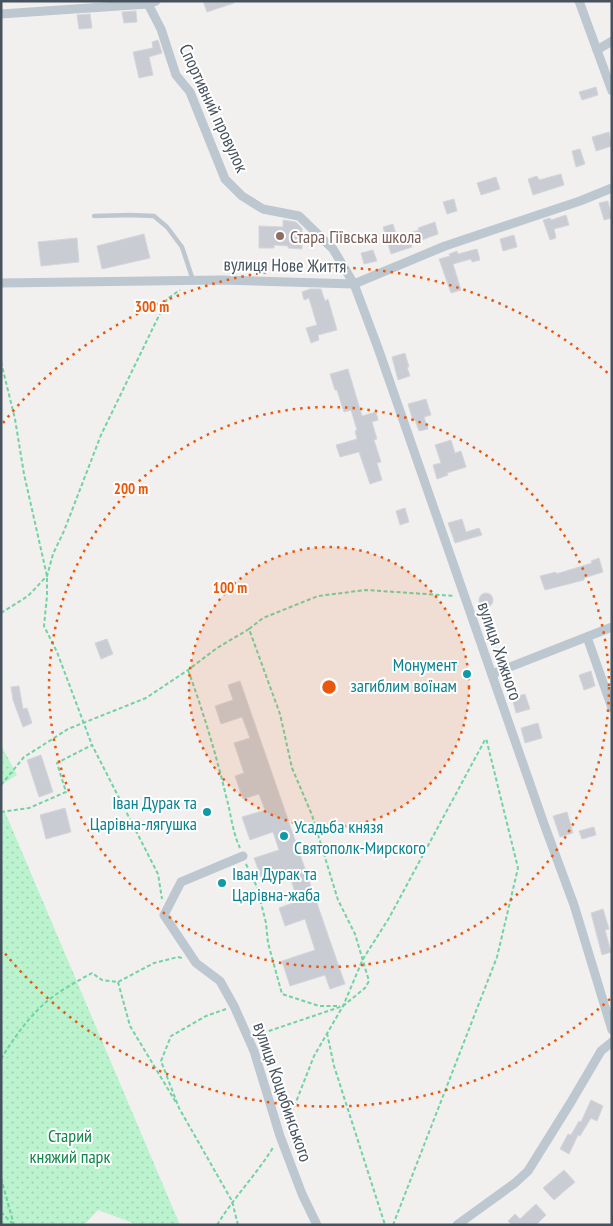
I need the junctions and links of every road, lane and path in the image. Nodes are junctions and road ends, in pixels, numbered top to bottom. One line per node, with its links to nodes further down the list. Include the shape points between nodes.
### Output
1 (579, 1): 5 (street)
2 (152, 3): 3 (street); 11 (street, Спортивний провулок, via 176,75 190,92 225,179 242,196 263,209 299,216 333,249)
3 (1, 14)
4 (612, 41): 5 (street)
5 (597, 50): 6 (street)
6 (612, 91)
7 (612, 188): 11 (street, вулиця Нове Життя, via 446,246)
8 (94, 216): 9 (lane, via 154,216 182,247)
9 (193, 280): 10 (street, вулиця Нове Життя); 11 (street, вулиця Нове Життя)
10 (1, 283)
11 (354, 284): 15 (street, вулиця Хижного)
12 (180, 289): 14 (path, via 167,299 101,435)
13 (1, 362): 14 (path)
14 (47, 576): 16 (path, via 28,596); 22 (path, via 44,626)
15 (464, 596): 18 (path, via 366,590 318,596 263,618); 20 (street, вулиця Хижного)
16 (1, 613)
17 (612, 627): 19 (street)
18 (249, 630): 22 (path, via 217,648 146,698); 28 (path, via 280,714 292,768 312,815 338,900)
19 (587, 637): 20 (street); 21 (street)
20 (492, 674): 33 (street, вулиця Хижного, via 574,905)
21 (612, 708)
22 (85, 723): 23 (path); 24 (path, via 68,729 24,757)
23 (92, 745): 25 (path, via 58,763 66,792 28,808); 27 (path, via 158,874)
24 (1, 785)
25 (1, 812)
26 (243, 856): 27 (street, via 181,882)
27 (164, 915): 29 (street, вулиця Коцюбинського)
28 (363, 959): 32 (path); 32 (path, via 369,982); 48 (path, via 389,918 486,738 518,868 497,957)
29 (196, 963): 30 (path, via 178,957 154,963); 31 (street, вулиця Коцюбинського, via 220,981)
30 (118, 982): 37 (path, via 102,980 92,973 46,1002); 38 (path, via 130,1026)
31 (234, 1006): 35 (street, вулиця Коцюбинського); 38 (path, via 206,1016 171,1036 161,1061)
32 (343, 1006): 34 (path); 35 (path)
33 (612, 1030)
34 (327, 1033): 39 (path); 47 (path, via 334,1066)
35 (249, 1038): 39 (street, вулиця Коцюбинського)
36 (612, 1042): 49 (street, via 601,1051 528,1171)
37 (1, 1059)
38 (179, 1108): 41 (path)
39 (280, 1136): 41 (path, via 265,1161); 46 (street, вулиця Коцюбинського)
40 (1, 1178): 43 (path)
41 (232, 1201): 44 (path); 45 (path)
42 (1, 1212): 43 (path)
43 (14, 1225)
44 (216, 1225)
45 (238, 1225)
46 (317, 1225)
47 (386, 1225)
48 (393, 1225)
49 (457, 1225)

